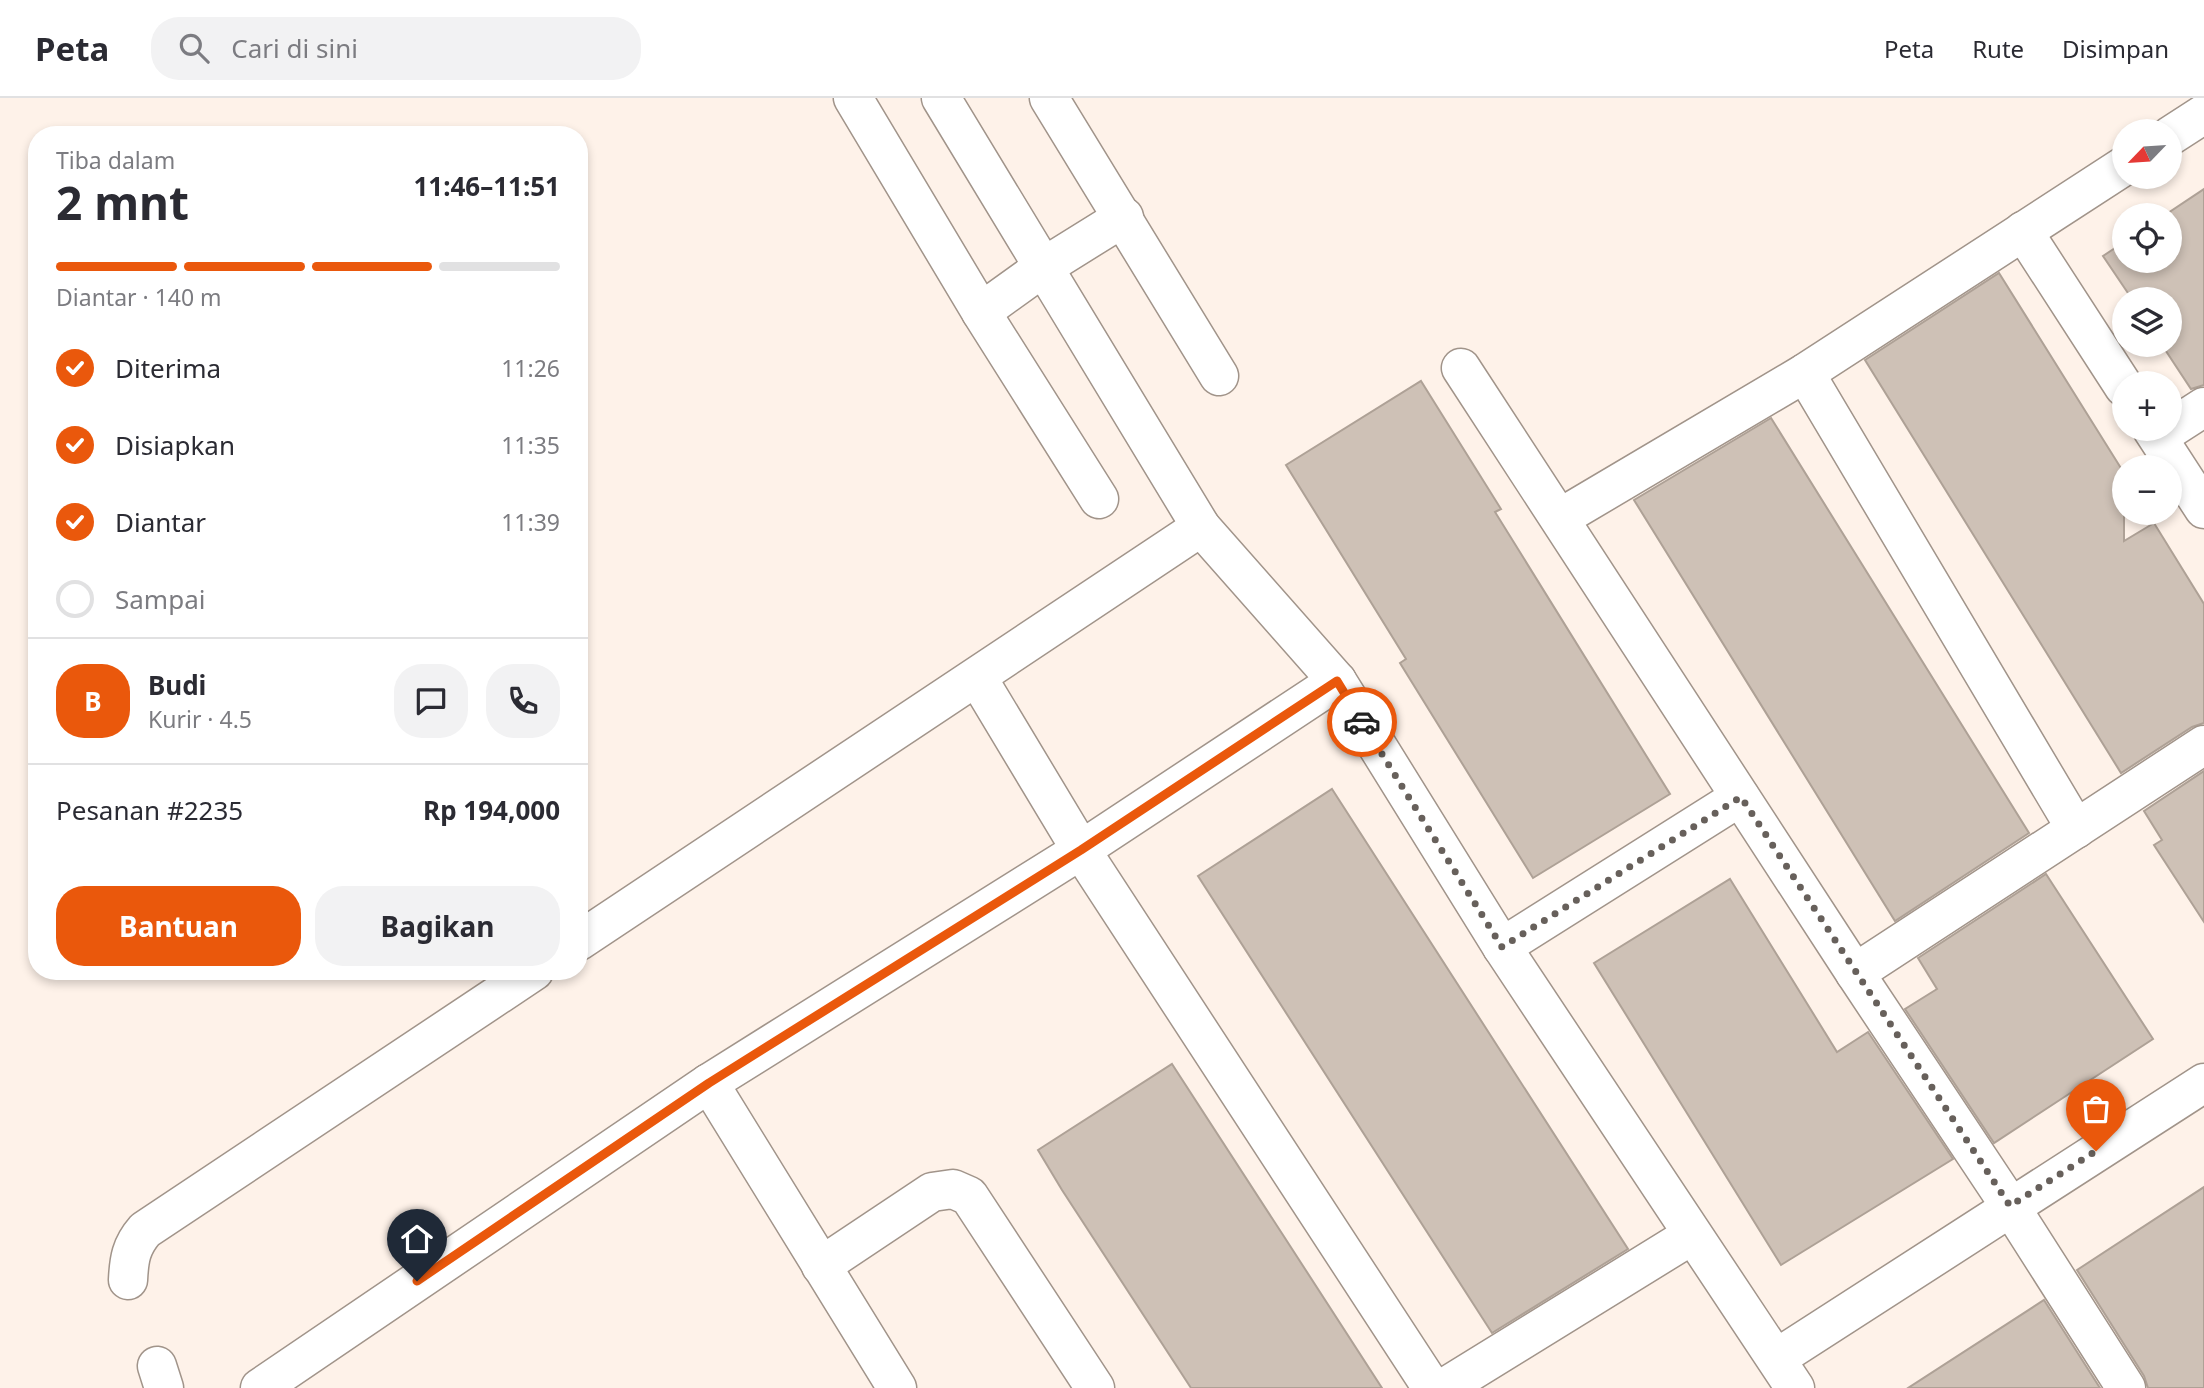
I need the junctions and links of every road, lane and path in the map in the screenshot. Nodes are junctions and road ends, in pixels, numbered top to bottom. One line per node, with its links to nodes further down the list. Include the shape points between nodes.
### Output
1 (853, 98): 10 (street)
2 (941, 98): 9 (street)
3 (1049, 98): 7 (street)
4 (2204, 114): 5 (street)
5 (2182, 128)
6 (2112, 174): 8 (street)
7 (1124, 217): 9 (street); 14 (street)
8 (2023, 231): 12 (street); 13 (street)
9 (1042, 268): 10 (street); 21 (street)
10 (981, 312): 18 (street)
11 (1461, 368): 20 (street)
12 (2114, 371)
13 (1805, 373): 20 (street); 26 (street)
14 (1219, 376)
15 (2204, 407): 16 (street)
16 (2182, 420)
17 (2167, 441): 19 (street)
18 (1099, 499)
19 (2204, 509)
20 (1560, 518): 25 (street)
21 (1201, 527): 22 (street); 23 (street)
22 (977, 677): 27 (street); 28 (street)
23 (1337, 681): 27 (street); 29 (street)
24 (2204, 746): 26 (street)
25 (1741, 797): 29 (street); 30 (street)
26 (2076, 829): 30 (street)
27 (1081, 850): 32 (street); 42 (street)
28 (588, 935)
29 (1502, 947): 35 (street)
30 (1855, 973): 34 (street)
31 (520, 980): 37 (street, via 145,1230 129,1254)
32 (709, 1083): 36 (street); 39 (street)
33 (2204, 1083): 34 (street)
34 (2010, 1206): 38 (street); 44 (street)
35 (1692, 1235): 38 (street); 43 (street)
36 (821, 1266): 40 (street); 41 (street, via 932,1192 961,1192 969,1196)
37 (128, 1280)
38 (1786, 1373)
39 (260, 1388)
40 (897, 1388)
41 (1095, 1388)
42 (1432, 1388)
43 (1444, 1388)
44 (2126, 1388)

